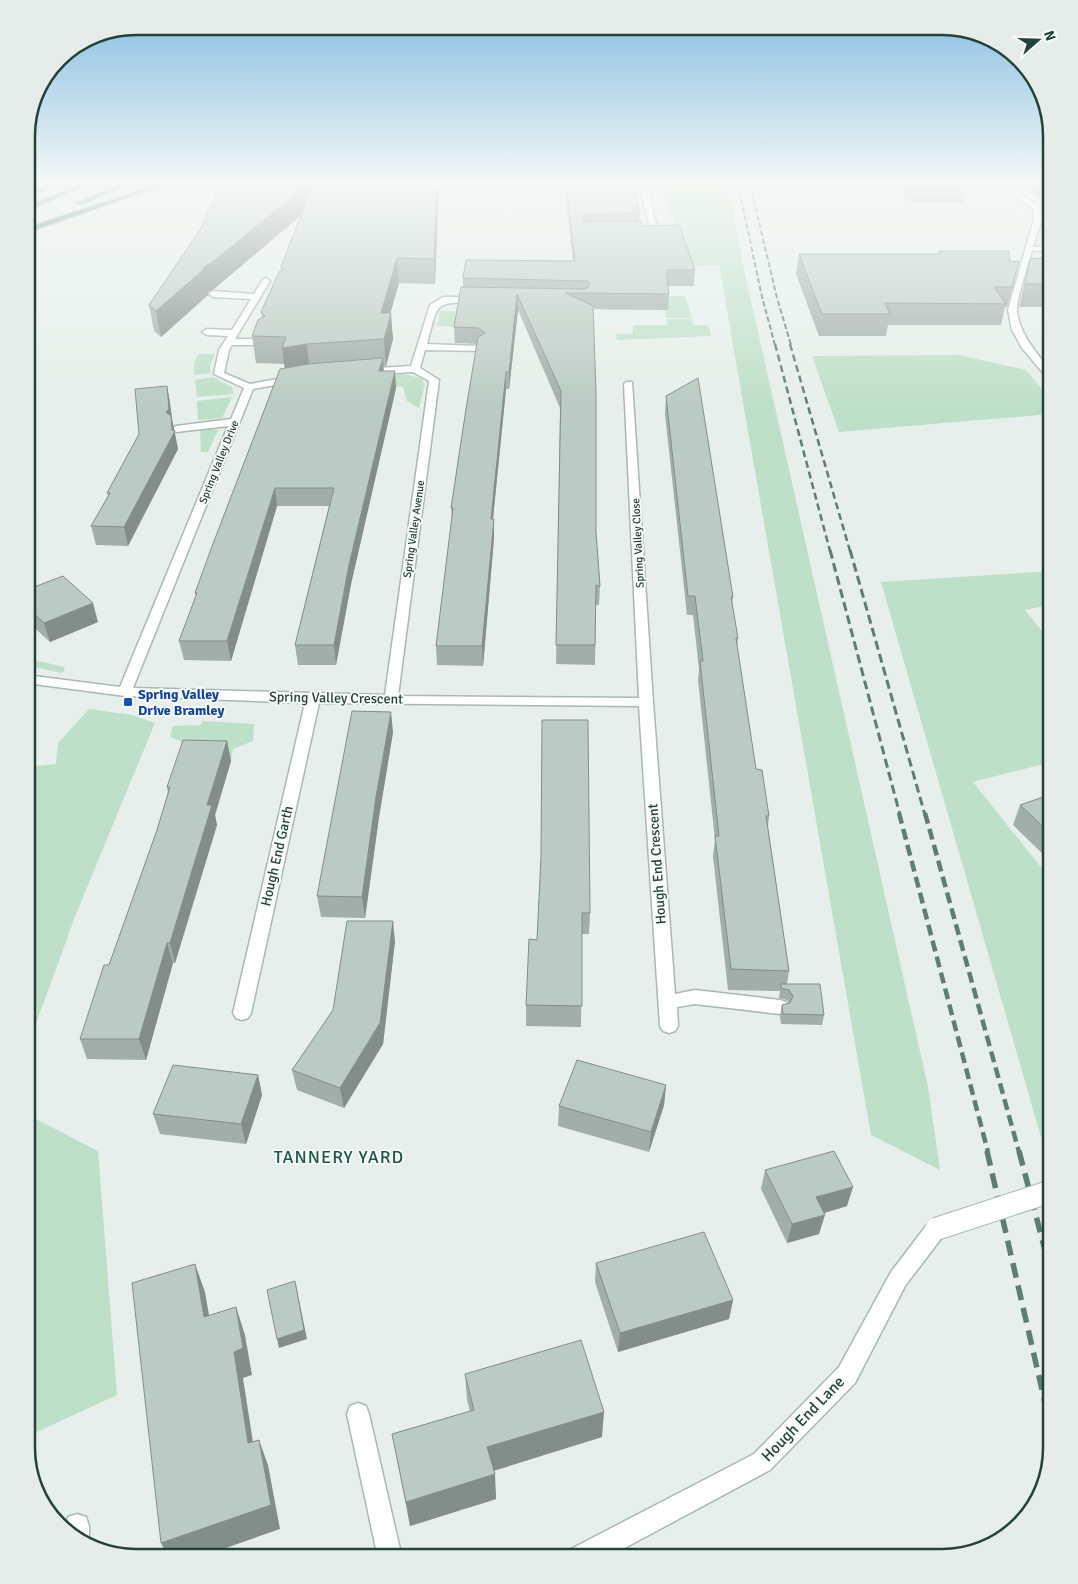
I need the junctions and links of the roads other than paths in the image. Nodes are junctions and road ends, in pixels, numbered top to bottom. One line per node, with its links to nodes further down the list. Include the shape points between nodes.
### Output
1 (1027, 258): 13 (street, via 1012,310 1017,330)
2 (266, 281): 5 (street)
3 (213, 294): 5 (street)
4 (272, 294): 5 (street)
5 (258, 295): 8 (street)
6 (486, 299): 11 (street, via 443,300 433,307)
7 (207, 332): 8 (street)
8 (235, 333): 9 (street)
9 (229, 342): 10 (street); 18 (street, via 219,374)
10 (262, 342)
11 (422, 347): 12 (street); 14 (street)
12 (479, 348)
13 (1043, 367)
14 (415, 369): 15 (street); 24 (street, Spring Valley Avenue, via 434,380)
15 (348, 373)
16 (301, 378): 18 (street)
17 (629, 384): 25 (street, Spring Valley Close)
18 (249, 387): 19 (street, Spring Valley Drive)
19 (235, 422): 20 (street); 22 (street, Spring Valley Drive)
20 (176, 428)
21 (35, 680): 22 (street, Spring Valley Crescent)
22 (125, 692): 23 (street, Spring Valley Crescent)
23 (313, 699): 24 (street, Spring Valley Crescent); 28 (street, Hough End Garth)
24 (391, 699): 25 (street, Spring Valley Crescent)
25 (646, 702): 26 (street, Hough End Crescent)
26 (667, 1002): 27 (street, via 695,997); 29 (street, Hough End Crescent)
27 (780, 1007)
28 (242, 1013)
29 (669, 1026)
30 (1043, 1194): 33 (street, Hough End Lane, bridge, via 936,1229 898,1279 847,1375 762,1462)
31 (358, 1414): 32 (street)
32 (388, 1549)
33 (597, 1549)

